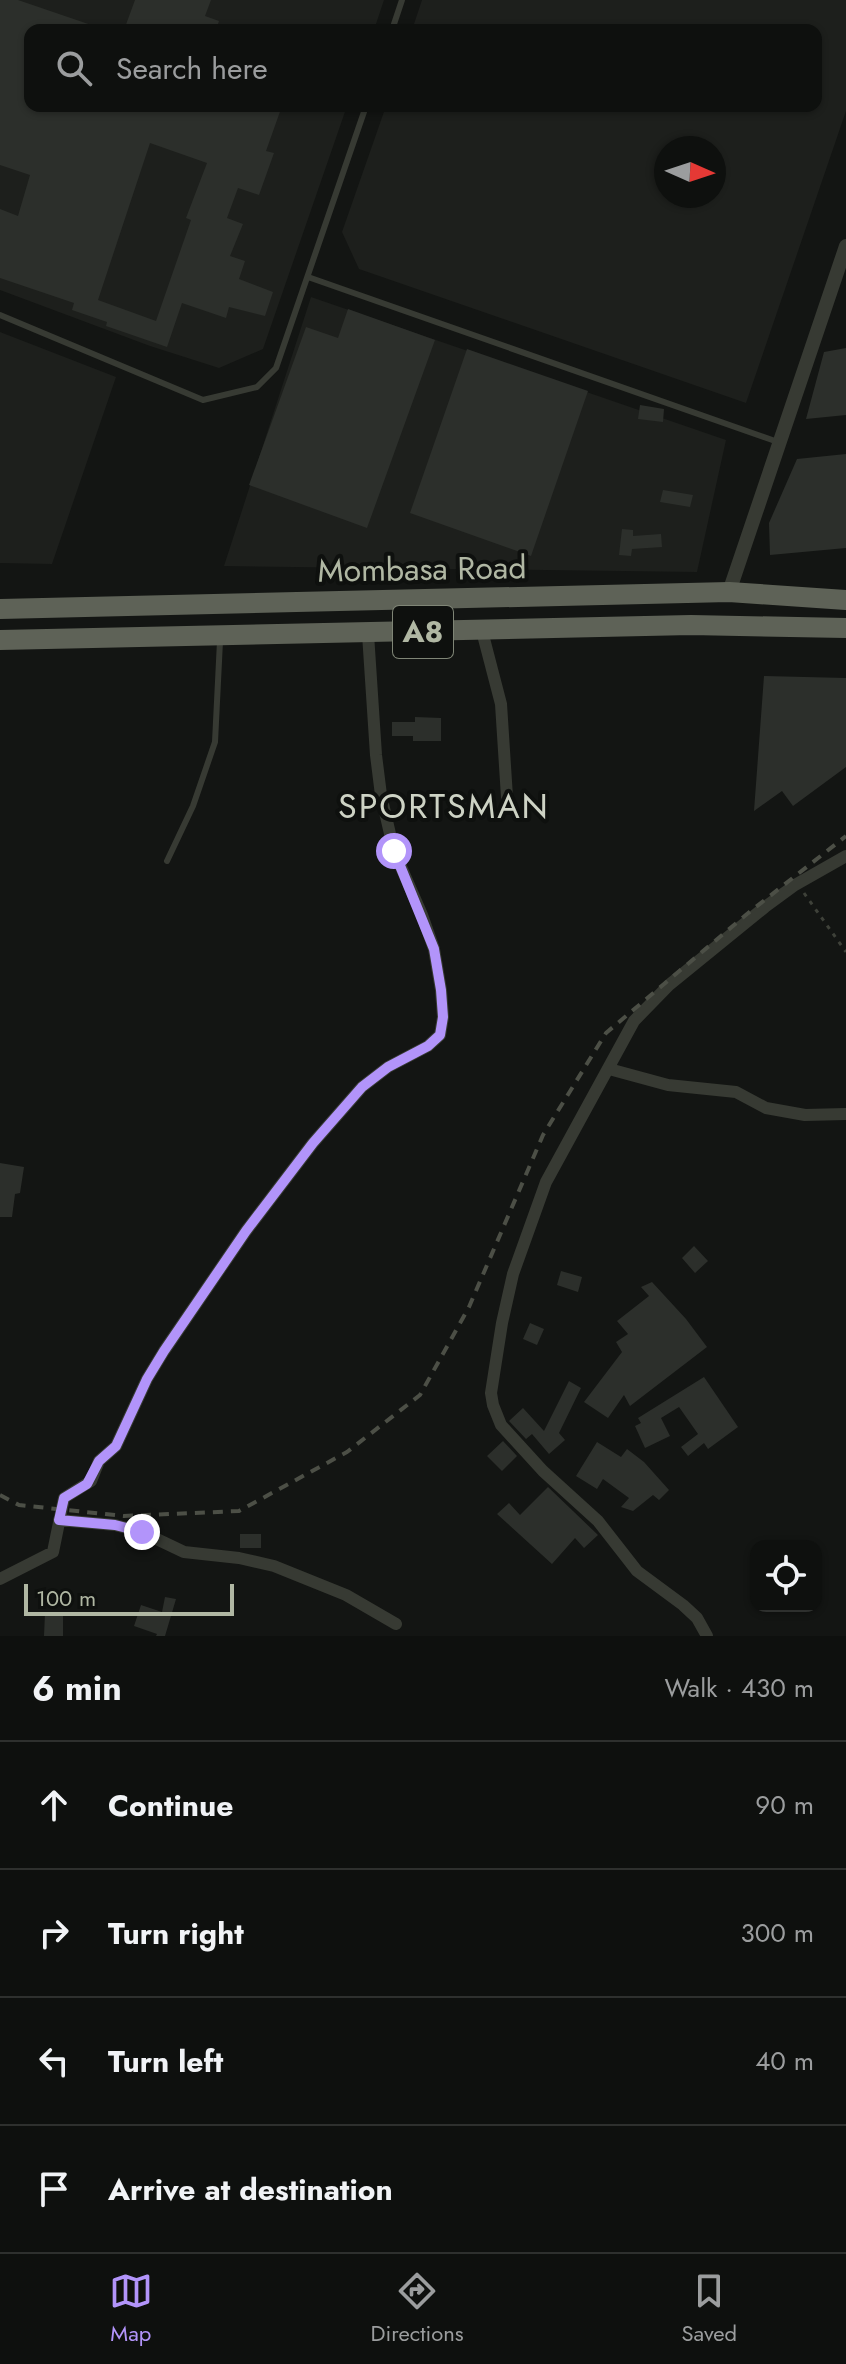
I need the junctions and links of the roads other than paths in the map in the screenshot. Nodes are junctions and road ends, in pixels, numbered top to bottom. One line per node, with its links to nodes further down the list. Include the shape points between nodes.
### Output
1 (402, 0): 2 (lane)
2 (394, 24)
3 (364, 112): 5 (lane)
4 (845, 252): 7 (street)
5 (308, 277): 6 (lane, via 276,368 257,387 203,400); 7 (lane)
6 (0, 315)
7 (778, 442): 8 (street)
8 (729, 592): 9 (highway, Mombasa Road / A8); 10 (highway, Mombasa Road / A8)
9 (846, 600)
10 (0, 609)
11 (846, 628): 12 (highway, Mombasa Road / A8, via 691,625)
12 (482, 631): 13 (highway, Mombasa Road / A8); 16 (street, via 501,704)
13 (368, 634): 14 (highway, Mombasa Road / A8); 21 (street, via 381,795 394,851 434,949 443,1017 440,1035 362,1087 266,1203 147,1379 116,1446 99,1461 87,1484 64,1498)
14 (220, 637): 15 (highway, Mombasa Road / A8); 18 (lane, via 215,742)
15 (0, 640)
16 (507, 797)
17 (846, 856): 19 (street, via 795,885 646,1006)
18 (167, 861)
19 (609, 1069): 20 (street, via 679,1087 736,1092 766,1108 805,1115); 24 (street, via 536,1207 502,1323 493,1405 516,1444 598,1521 637,1571 697,1618)
20 (846, 1114)
21 (59, 1520): 22 (street, via 53,1552); 23 (street, via 115,1525 184,1552 274,1566 346,1595)
22 (0, 1579)
23 (396, 1624)
24 (707, 1636)

